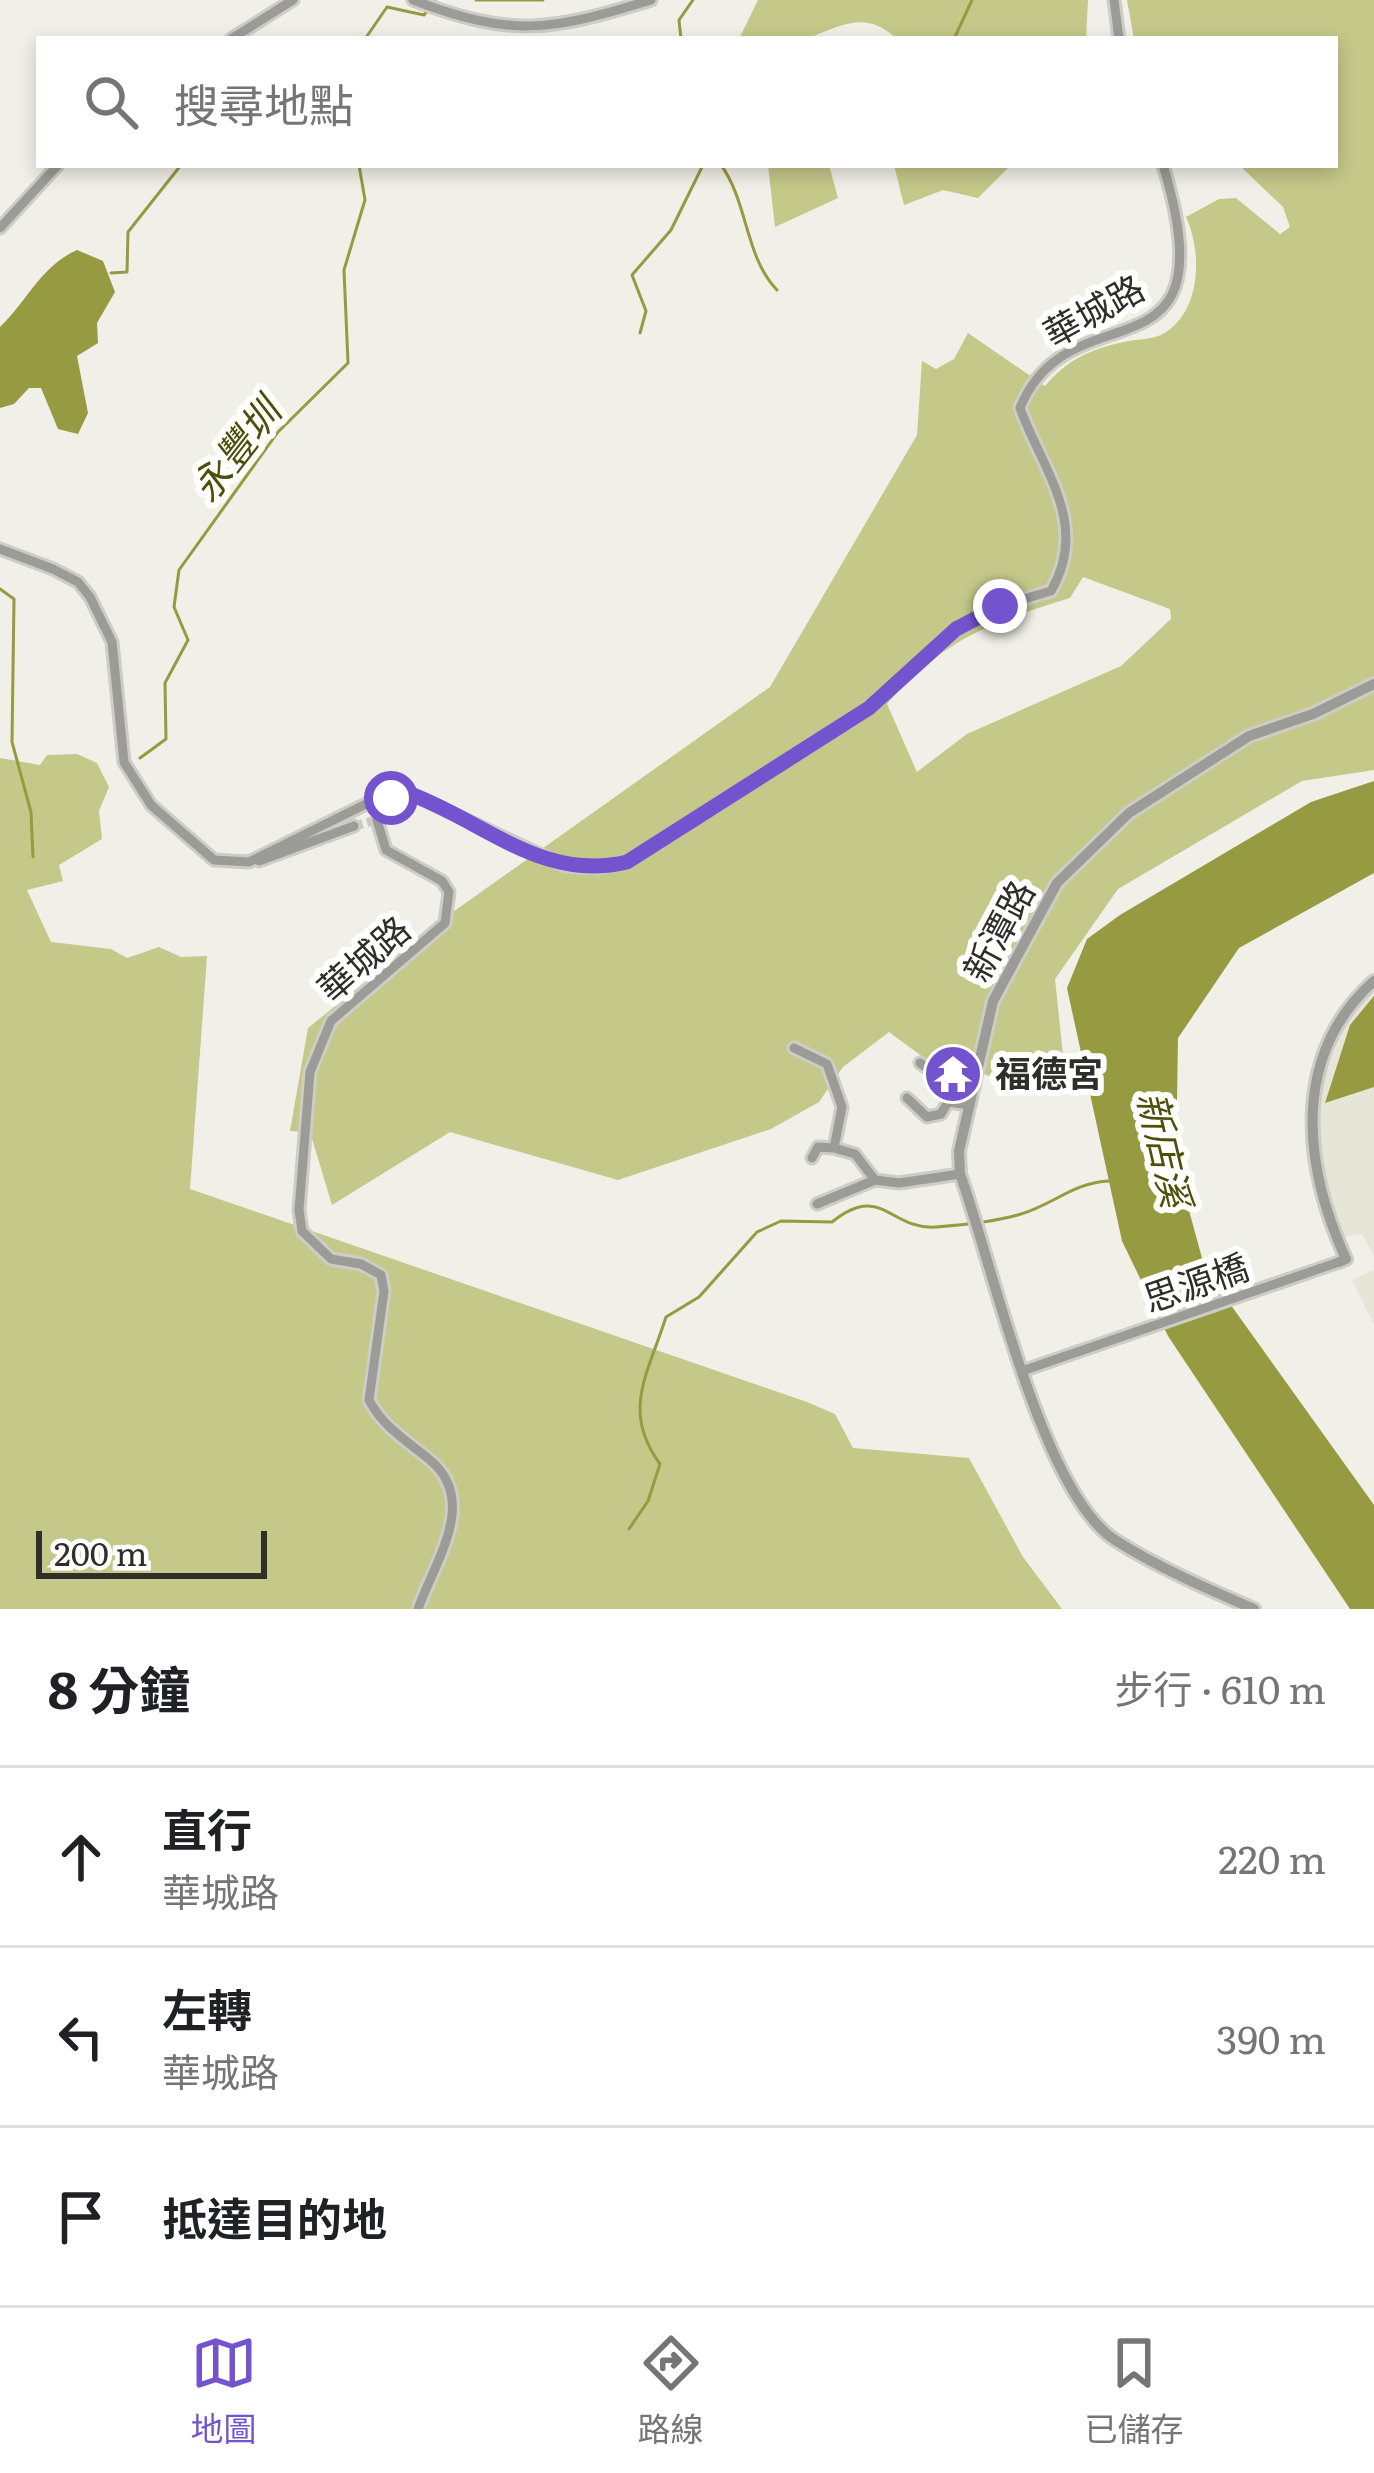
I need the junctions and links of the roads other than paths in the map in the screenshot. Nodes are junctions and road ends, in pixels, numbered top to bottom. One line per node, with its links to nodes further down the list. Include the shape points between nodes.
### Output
1 (293, 0): 5 (street)
2 (413, 0): 3 (street, via 514,29)
3 (651, 0)
4 (1114, 0): 6 (street)
5 (236, 36)
6 (1119, 36)
7 (55, 168): 9 (street)
8 (1164, 168): 12 (street, 華城路, via 1179,230 1181,276 1172,297 1149,321 1053,362 1031,381 1020,408 1066,516 1068,551 1051,591 956,629 869,708 627,862 565,866 413,795)
9 (0, 228)
10 (0, 549): 14 (street, via 78,582 104,617 119,743 151,806 214,860)
11 (1374, 684): 20 (street, 新潭路, via 1250,736 1129,812 1076,862 994,1001)
12 (391, 798): 14 (street); 28 (street, 華城路, via 376,820 386,850 442,881 450,909 445,923 331,1021 310,1072 299,1210 312,1244 381,1275 368,1400 387,1428 446,1475 455,1502)
13 (354, 826): 14 (street)
14 (254, 861)
15 (1374, 981): 26 (street, via 1325,1053 1310,1124 1322,1208 1346,1259)
16 (794, 1048): 21 (street, via 827,1064 842,1107)
17 (920, 1063): 19 (street, via 946,1082)
18 (908, 1098): 19 (street, via 927,1117)
19 (948, 1102): 20 (street)
20 (970, 1105): 23 (street, 新潭路)
21 (834, 1148): 22 (street, via 818,1147); 24 (street, via 854,1154)
22 (812, 1158)
23 (960, 1174): 24 (street); 27 (street, 新潭路)
24 (875, 1180): 25 (street)
25 (817, 1204)
26 (1339, 1262): 27 (street, 思源橋)
27 (1025, 1370): 29 (street, 新潭路, via 1030,1407 1100,1526)
28 (418, 1609)
29 (1254, 1609)

